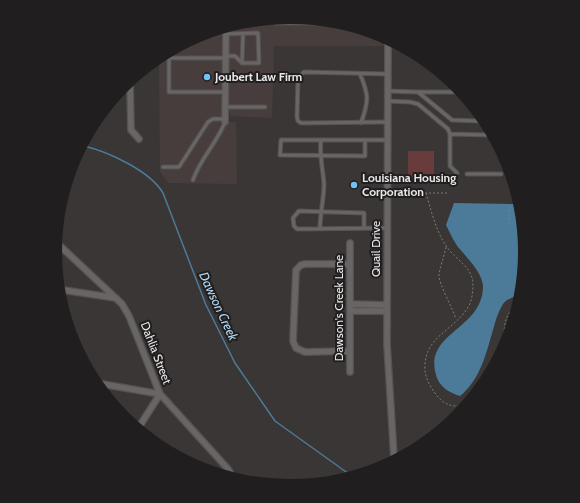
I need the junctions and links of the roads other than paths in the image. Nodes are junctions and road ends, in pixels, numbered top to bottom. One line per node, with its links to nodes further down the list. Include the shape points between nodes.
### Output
1 (230, 32): 3 (lane)
2 (226, 33): 5 (street)
3 (243, 34): 8 (lane); 8 (lane, via 258,33 259,63)
4 (388, 46): 10 (street, Quail Drive)
5 (225, 57): 6 (lane); 8 (lane, via 235,56); 13 (street)
6 (170, 58)
7 (169, 59): 13 (lane, via 169,92)
8 (242, 63)
9 (360, 74): 10 (lane); 22 (lane, via 368,101); 22 (lane, via 301,73 298,78 297,117 301,123)
10 (387, 74): 12 (street, Quail Drive)
11 (130, 90): 25 (street, via 131,130)
12 (387, 91): 14 (lane); 16 (street, Quail Drive)
13 (226, 92): 17 (street)
14 (418, 92): 15 (lane); 20 (lane, via 452,120)
15 (452, 92)
16 (387, 101): 21 (street, Quail Drive); 23 (lane, via 418,104 448,129)
17 (226, 107): 18 (lane); 19 (street)
18 (265, 107)
19 (226, 121): 30 (lane, via 213,119 208,122 179,167); 34 (lane)
20 (476, 121)
21 (387, 122): 22 (lane); 28 (street, Quail Drive)
22 (361, 123)
23 (450, 134): 24 (lane); 31 (lane, via 450,166)
24 (485, 135)
25 (139, 139)
26 (320, 140): 27 (lane); 29 (lane); 29 (lane, via 281,140 280,155)
27 (365, 140): 28 (lane); 29 (lane, via 365,156)
28 (387, 140): 38 (street, Quail Drive)
29 (319, 155): 35 (lane, via 324,182)
30 (163, 167)
31 (457, 173)
32 (466, 174): 33 (lane)
33 (501, 174)
34 (193, 180)
35 (320, 212): 36 (lane); 36 (lane, via 299,211 295,214 293,222 298,228); 37 (lane, via 364,213)
36 (320, 228): 37 (lane)
37 (364, 228): 38 (lane)
38 (387, 228): 45 (street, Quail Drive)
39 (350, 243): 41 (street, Dawson's Creek Lane)
40 (62, 248): 43 (street, Dahlia Street)
41 (350, 264): 44 (street, Dawson's Creek Lane); 47 (street, via 305,264 299,267 295,276 293,341 296,348 305,352)
42 (66, 290): 43 (street)
43 (116, 298): 50 (street, Dahlia Street, via 129,316)
44 (350, 304): 45 (street); 46 (street, Dawson's Creek Lane)
45 (387, 308): 46 (street); 52 (street, Quail Drive)
46 (350, 311): 47 (street, Dawson's Creek Lane)
47 (350, 351): 48 (street, Dawson's Creek Lane)
48 (350, 372)
49 (106, 385): 50 (street)
50 (160, 394): 51 (street); 53 (street, Dahlia Street)
51 (141, 424)
52 (394, 454)
53 (229, 470)

